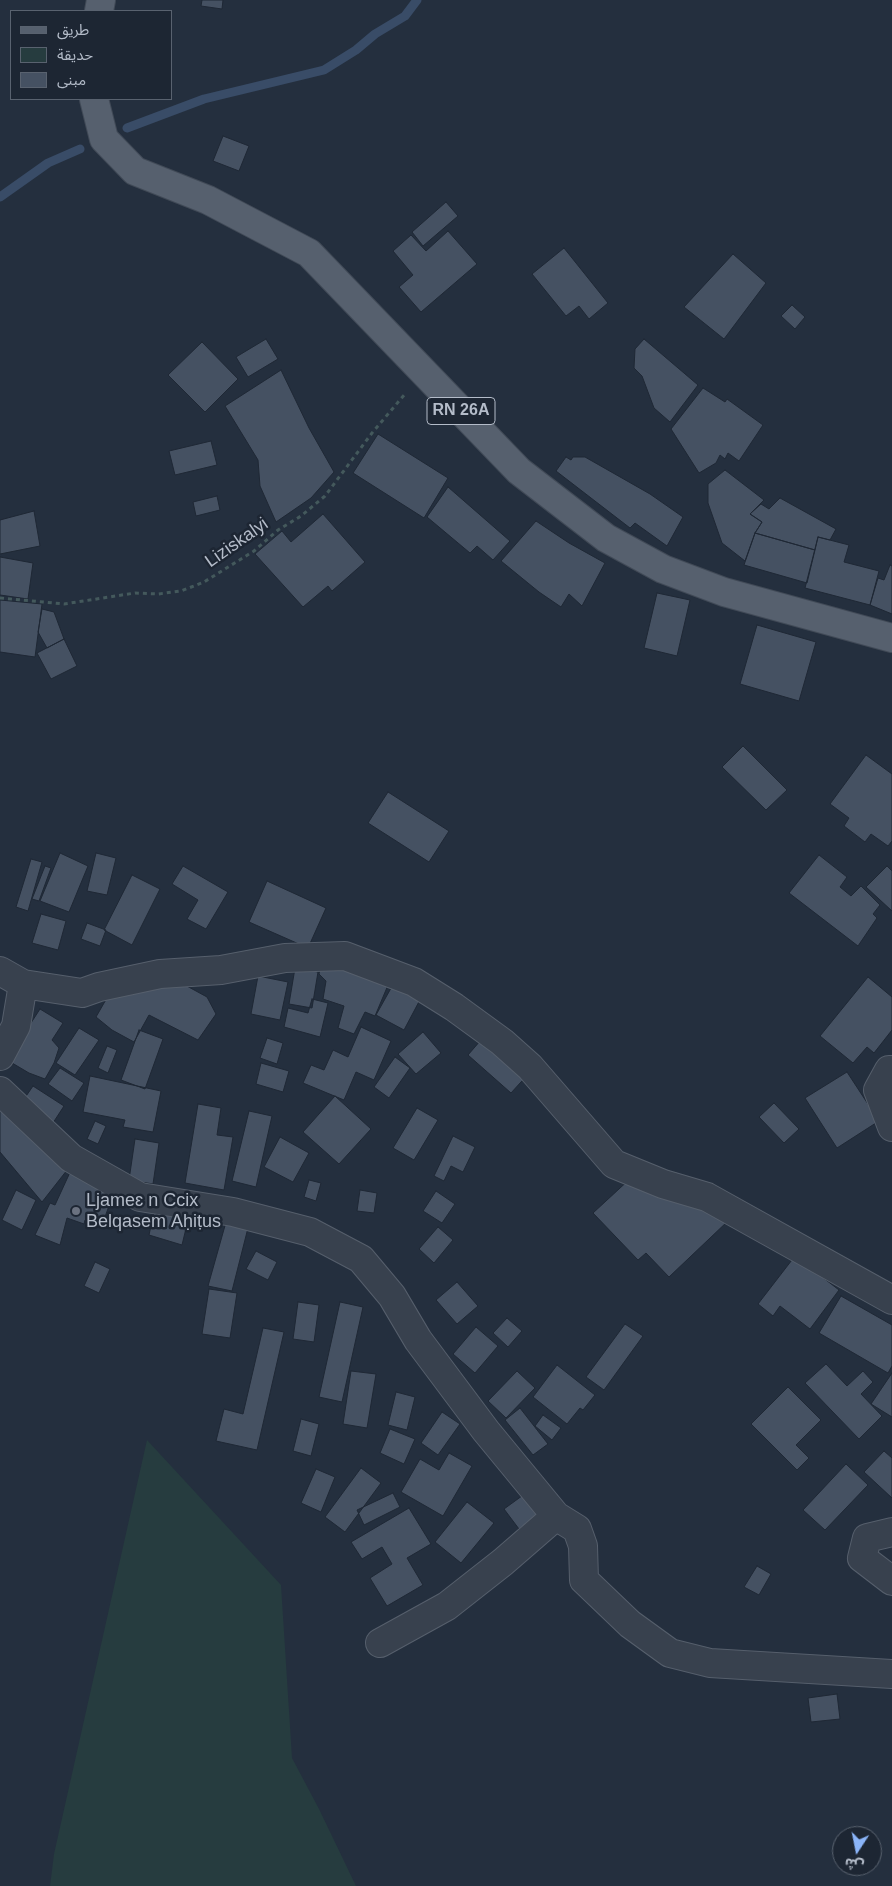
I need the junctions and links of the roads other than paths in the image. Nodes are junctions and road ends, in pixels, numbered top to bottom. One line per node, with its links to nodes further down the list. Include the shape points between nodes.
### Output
1 (94, 100): 2 (main road, RN 26A, via 104,139 135,171 208,200 310,253 518,471 606,538 663,569 724,592)
2 (886, 639)
3 (0, 971): 4 (street)
4 (24, 984): 5 (street, via 16,1026); 9 (street, via 82,993 160,974 221,970 285,958 345,956 414,982 502,1042 530,1067 614,1164 707,1197)
5 (0, 1056)
6 (892, 1070): 8 (street, via 878,1090)
7 (0, 1091): 10 (street, via 71,1158 140,1197 233,1212 310,1232 361,1260 392,1296 418,1340 486,1432)
8 (892, 1127)
9 (892, 1300)
10 (556, 1516): 13 (street, via 447,1606); 14 (street, via 577,1529 583,1546 584,1580 630,1624 670,1653 710,1663)
11 (892, 1532): 12 (street, via 867,1538 862,1558)
12 (892, 1582)
13 (380, 1643)
14 (892, 1674)

